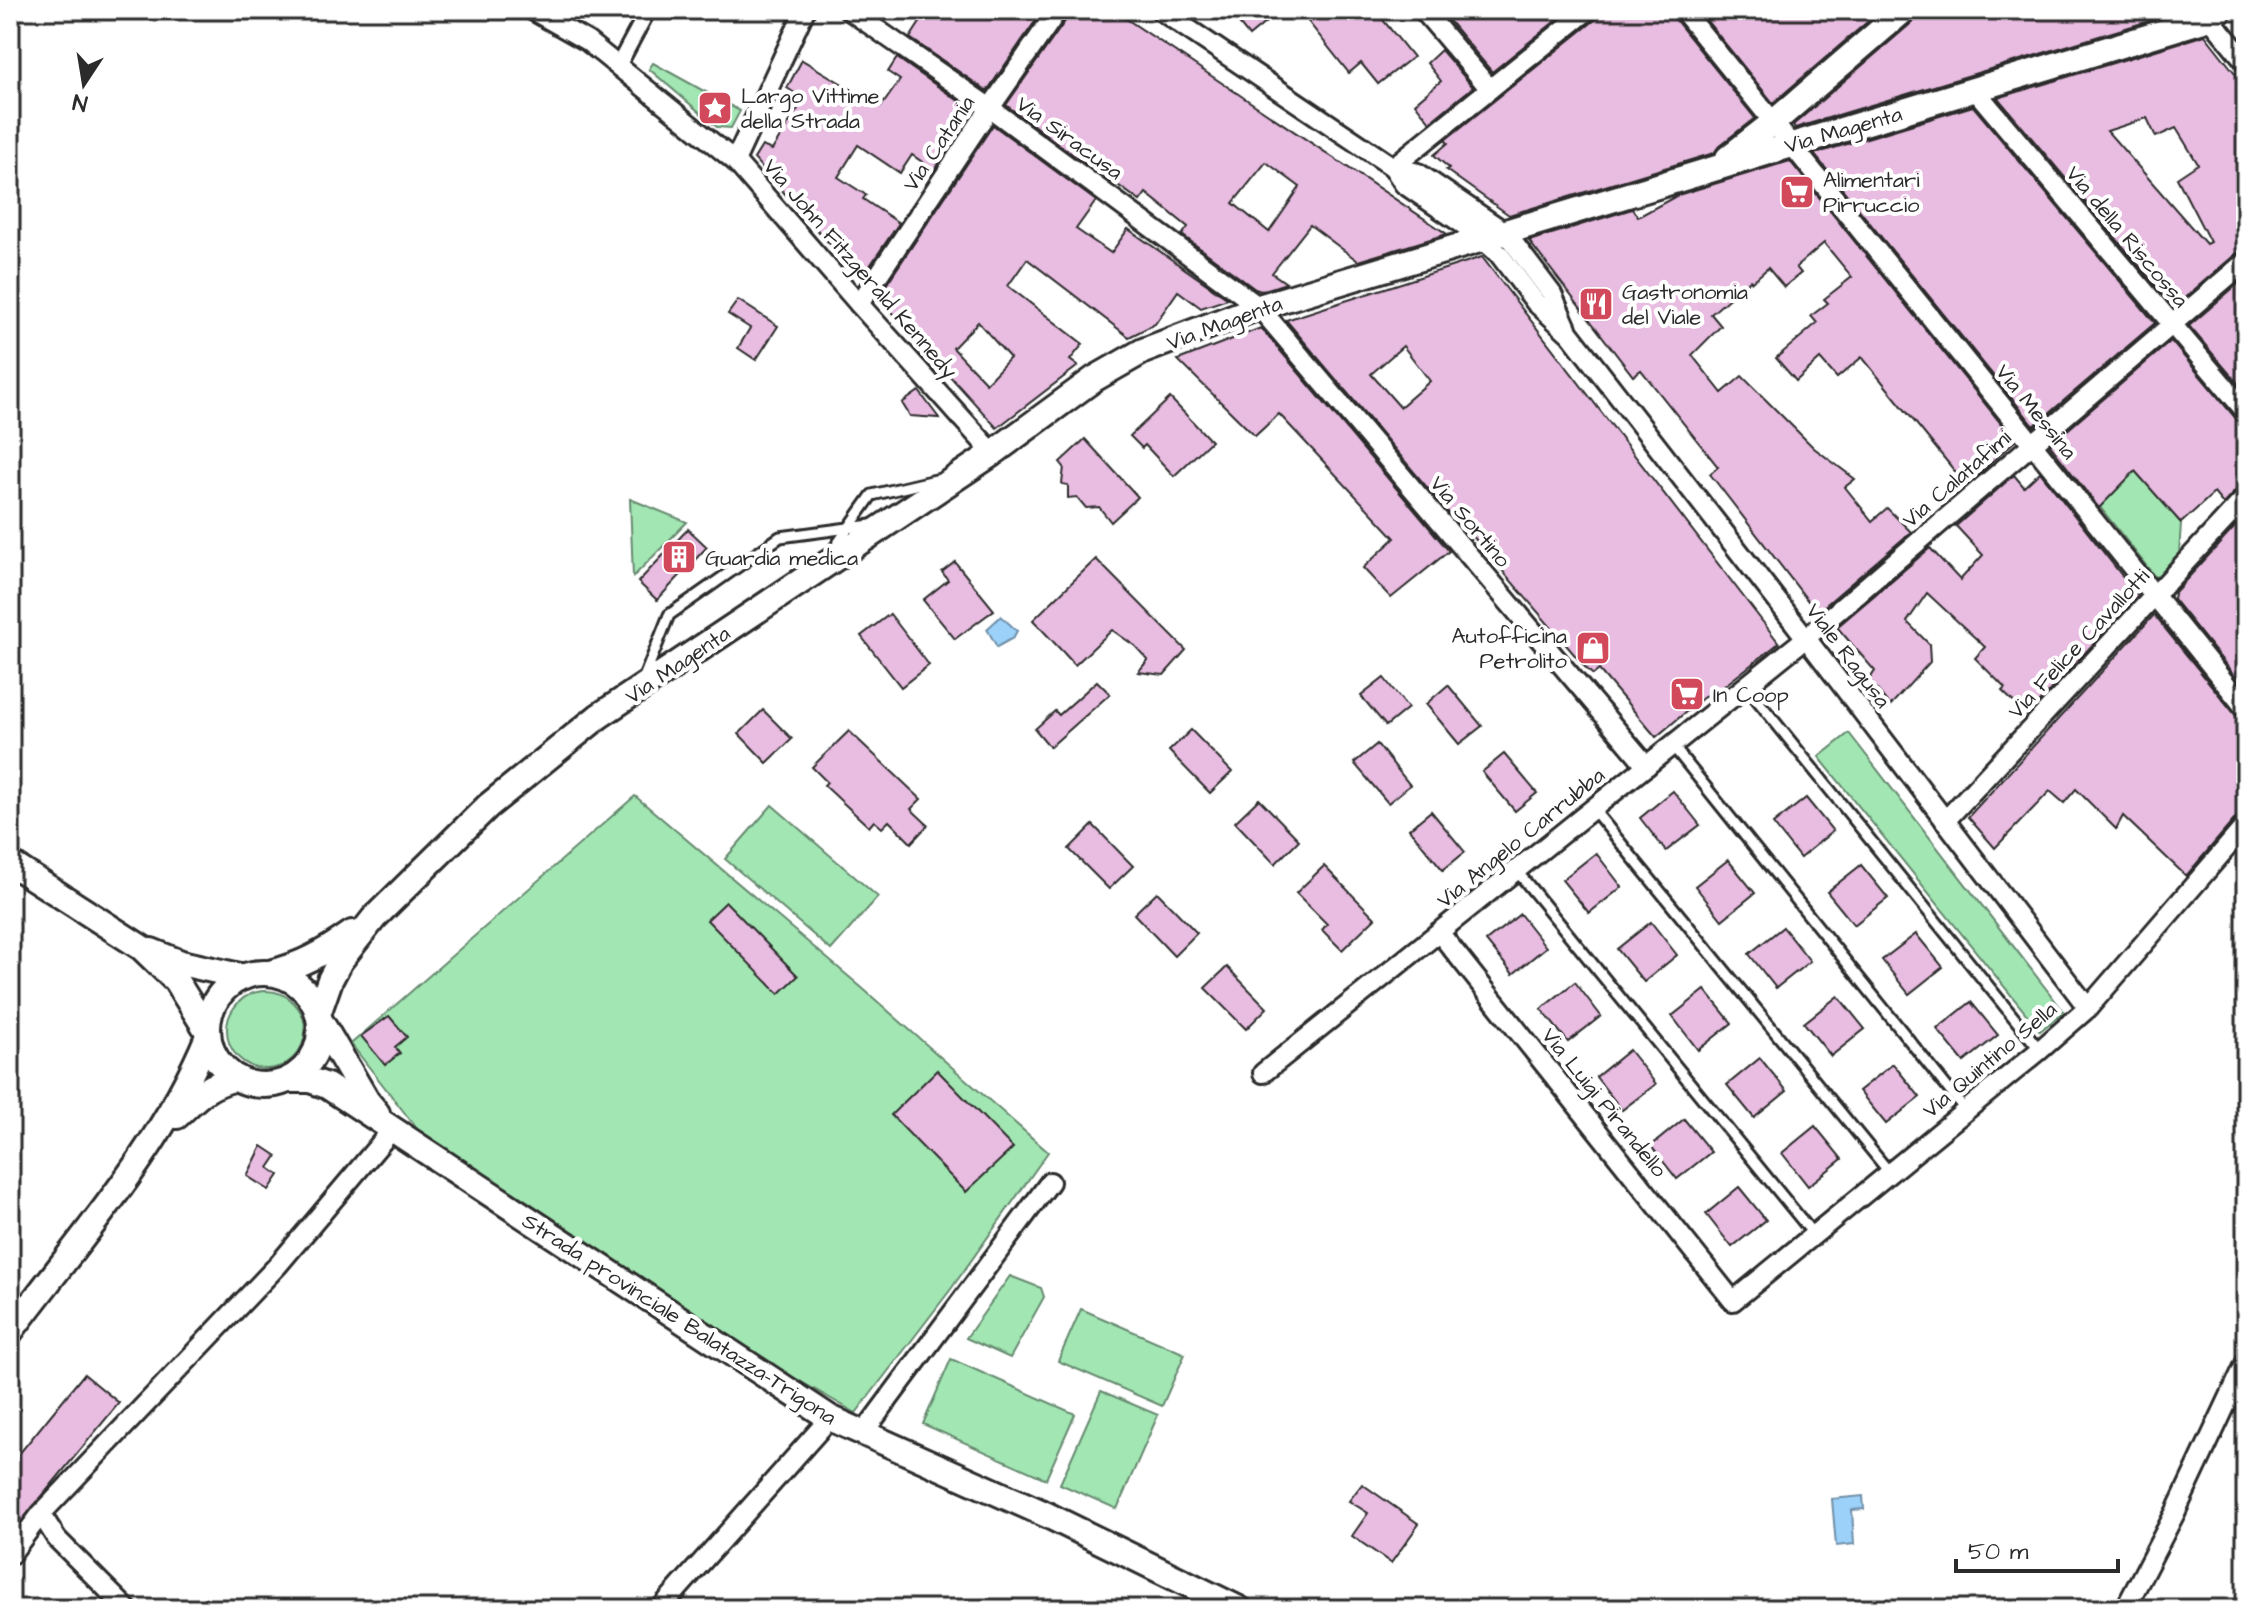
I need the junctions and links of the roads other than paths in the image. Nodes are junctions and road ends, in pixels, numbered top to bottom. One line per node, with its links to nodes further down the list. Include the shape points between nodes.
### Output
1 (532, 10): 13 (street, Via John Fitzgerald Kennedy, via 587,41)
2 (648, 10): 13 (street)
3 (805, 10): 19 (street)
4 (849, 10): 16 (street, Via Siracusa)
5 (1058, 10): 16 (street, Via Catania)
6 (1160, 10): 20 (street)
7 (1423, 10): 14 (street)
8 (1588, 10): 14 (street)
9 (1683, 10): 17 (street, Via Messina)
10 (1904, 10): 17 (street)
11 (2211, 13): 12 (street); 15 (street, Via Magenta)
12 (2246, 62)
13 (618, 66): 19 (street, Via John Fitzgerald Kennedy)
14 (1490, 89): 20 (street)
15 (1975, 90): 18 (street, Via Magenta); 27 (street, Via della Riscossa)
16 (990, 108): 25 (street, Via Catania); 26 (street, Via Siracusa)
17 (1774, 122): 18 (street, Via Messina); 21 (street)
18 (1791, 144): 21 (street, Via Magenta); 30 (street, Via Messina)
19 (735, 161): 25 (street, Via John Fitzgerald Kennedy)
20 (1393, 167): 22 (street, via 1418,173); 23 (street, via 1404,184)
21 (1715, 168): 22 (street, Via Magenta)
22 (1506, 233): 23 (street, Via Magenta); 28 (street, via 1552,294)
23 (1483, 240): 26 (street, Via Magenta); 28 (street)
24 (2246, 261): 27 (street, Via Calatafimi)
25 (859, 304): 31 (street, Via John Fitzgerald Kennedy)
26 (1259, 307): 31 (street, Via Magenta, via 1130,358); 43 (street, Via Sortino)
27 (2171, 325): 29 (street, Via della Riscossa); 30 (street, Via Calatafimi)
28 (1570, 334): 38 (street, Viale Ragusa)
29 (2246, 412)
30 (2033, 444): 37 (street, Via Messina); 38 (street, Via Calatafimi)
31 (993, 453): 32 (street, Via Magenta)
32 (959, 476): 34 (street, Via Magenta); 35 (lane, via 872,495)
33 (2246, 497): 37 (street, Via Felice Cavallotti)
34 (890, 522): 35 (lane); 36 (street, Via Magenta)
35 (849, 528): 36 (lane); 40 (lane, via 780,537 669,615)
36 (817, 571): 40 (street, Via Magenta)
37 (2155, 595): 41 (street, Via Messina); 45 (street, Via Felice Cavallotti)
38 (1806, 638): 39 (street, Via Angelo Carrubba); 45 (street, Viale Ragusa)
39 (1746, 686): 42 (street, Via Angelo Carrubba); 57 (lane)
40 (639, 690): 49 (street, Via Magenta, via 488,806)
41 (2246, 709)
42 (1672, 745): 43 (street, Via Angelo Carrubba); 61 (lane)
43 (1647, 766): 44 (street, Via Angelo Carrubba)
44 (1593, 809): 48 (street, Via Angelo Carrubba); 64 (lane)
45 (1945, 821): 54 (street, Viale Ragusa)
46 (2246, 825): 54 (street, Via Quintino Sella)
47 (10, 863): 51 (street)
48 (1516, 870): 50 (street, Via Angelo Carrubba); 66 (lane)
49 (374, 918): 52 (street, via 322,955); 55 (street, via 340,961)
50 (1439, 932): 58 (street, Via Angelo Carrubba); 67 (street, Via Luigi Pirandello)
51 (142, 948): 53 (street); 56 (street, via 176,981)
52 (270, 973): 53 (street); 55 (street, via 300,986)
53 (244, 977): 56 (street, via 213,1005)
54 (2088, 1008): 57 (street, Via Quintino Sella)
55 (319, 1017): 60 (street, via 315,1055); 62 (street, via 367,1101)
56 (208, 1034): 59 (street, via 217,1061); 63 (street)
57 (2040, 1050): 61 (street, Via Quintino Sella)
58 (1263, 1073)
59 (237, 1078): 60 (street, via 263,1086); 63 (street, via 203,1090)
60 (289, 1080): 62 (street, Strada provinciale Balatazza-Trigona, via 327,1086)
61 (1966, 1111): 64 (street, Via Quintino Sella)
62 (391, 1131): 70 (street, Strada provinciale Balatazza-Trigona); 72 (street, via 278,1265)
63 (155, 1137): 68 (street)
64 (1890, 1173): 66 (street, Via Quintino Sella)
65 (1050, 1182): 71 (street)
66 (1814, 1235): 67 (street, Via Quintino Sella)
67 (1733, 1301)
68 (10, 1332)
69 (2246, 1362): 77 (street)
70 (830, 1418): 71 (street, Strada provinciale Balatazza-Trigona); 75 (street)
71 (864, 1432): 76 (street, Strada provinciale Balatazza-Trigona)
72 (41, 1514): 73 (street); 74 (street, via 57,1539)
73 (10, 1555)
74 (127, 1609)
75 (660, 1609)
76 (1239, 1609)
77 (2125, 1609)

